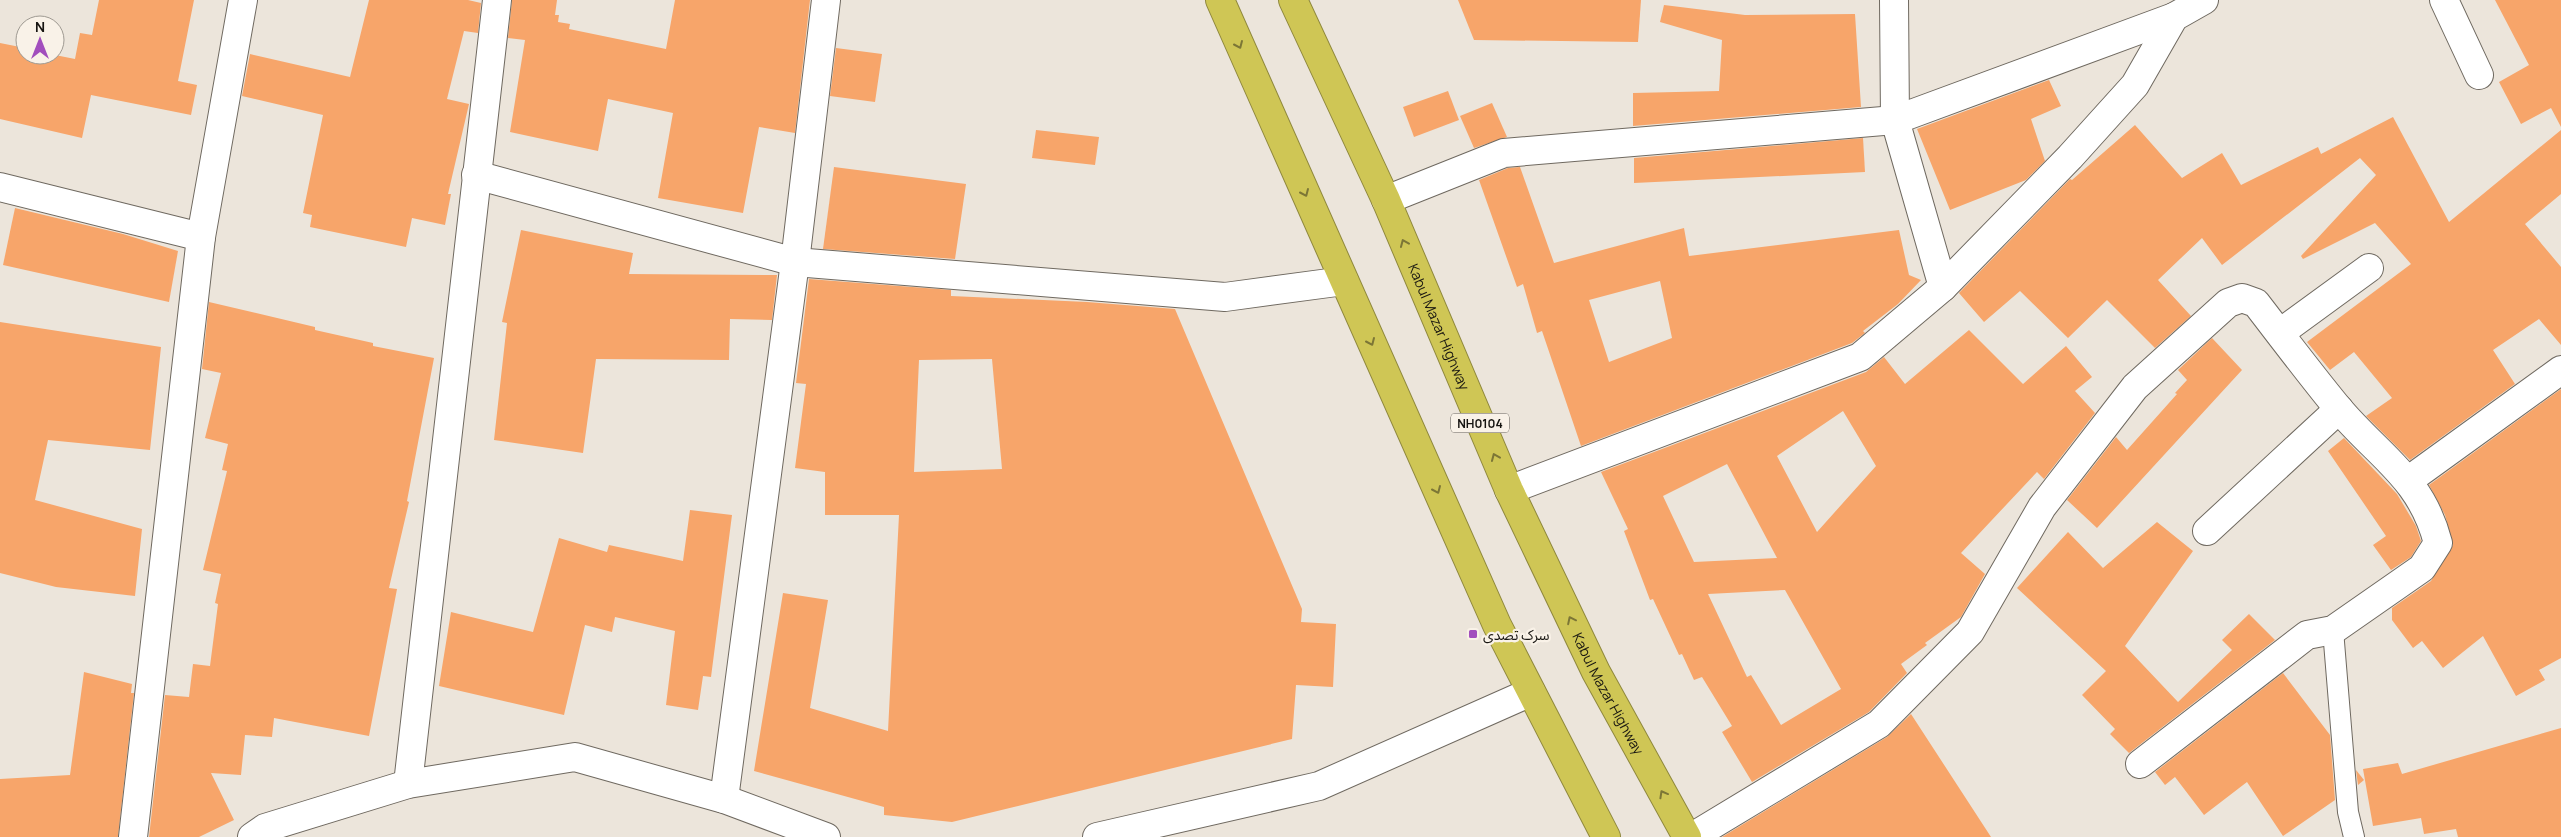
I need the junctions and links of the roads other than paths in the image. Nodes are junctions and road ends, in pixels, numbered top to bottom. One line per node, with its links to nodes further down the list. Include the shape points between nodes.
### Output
1 (243, 0): 15 (street)
2 (497, 0): 12 (street)
3 (826, 0): 16 (street)
4 (1220, 0): 18 (highway, one-way to 18)
5 (1293, 0): 14 (highway, Kabul Mazar Highway / NH0104)
6 (1894, 0): 11 (street)
7 (2204, 0): 9 (street)
8 (2444, 0): 10 (street)
9 (2174, 17): 11 (street); 19 (street, via 2135,85)
10 (2479, 75)
11 (1895, 120): 14 (street, via 1504,153); 19 (street)
12 (476, 175): 16 (street); 29 (street)
13 (0, 187): 15 (street)
14 (1386, 200): 24 (highway, Kabul Mazar Highway / NH0104, one-way to 14)
15 (201, 237): 31 (street)
16 (795, 262): 18 (street, via 1225,297); 30 (street)
17 (2369, 268): 20 (street)
18 (1344, 281): 27 (highway, one-way to 27, via 1497,625)
19 (1944, 287): 24 (street, via 1860,357)
20 (2280, 333): 22 (street); 37 (street, via 2256,303 2242,298 2228,303 2135,387 2042,507 1970,632 1879,724)
21 (2561, 370): 23 (street)
22 (2339, 409): 23 (street); 25 (street)
23 (2409, 480): 26 (street, via 2432,518 2438,544 2422,568)
24 (1509, 490): 36 (highway, Kabul Mazar Highway / NH0104, one-way to 24, via 1596,672)
25 (2207, 531)
26 (2333, 630): 28 (street, via 2307,635); 38 (lane, via 2348,812)
27 (1531, 692): 34 (street, via 1319,786); 35 (highway)
28 (2140, 764)
29 (408, 784): 30 (street, via 575,757); 32 (street, via 265,828)
30 (724, 799): 33 (street)
31 (133, 837)
32 (252, 837)
33 (826, 837)
34 (1097, 837)
35 (1606, 837)
36 (1687, 837)
37 (1692, 837)
38 (2354, 837)

